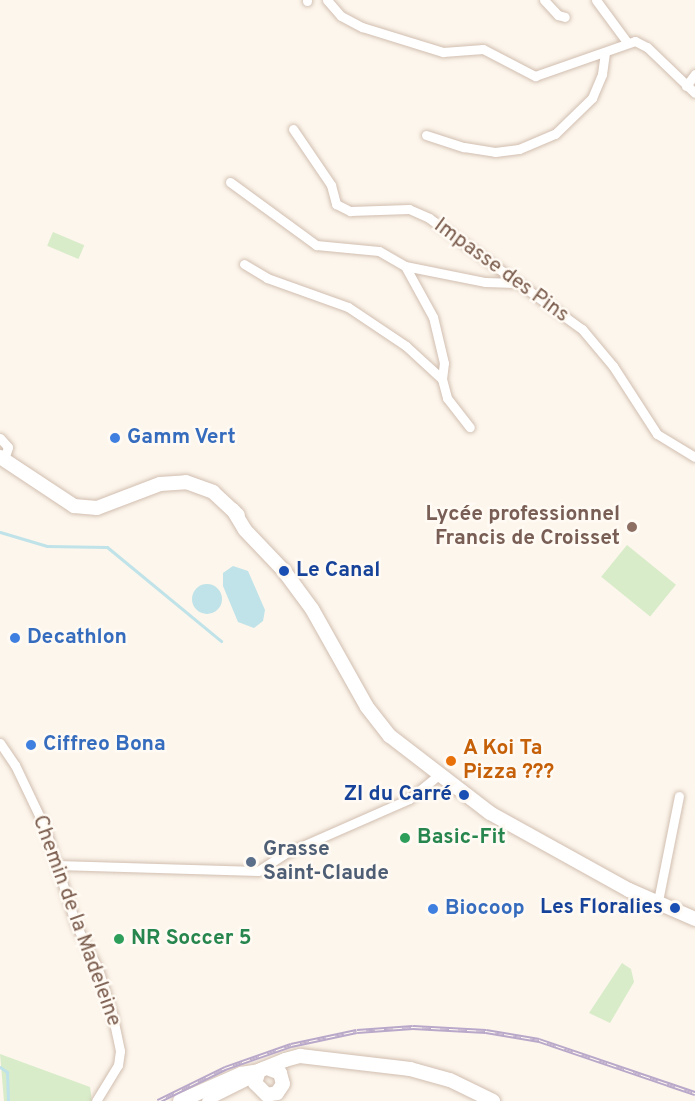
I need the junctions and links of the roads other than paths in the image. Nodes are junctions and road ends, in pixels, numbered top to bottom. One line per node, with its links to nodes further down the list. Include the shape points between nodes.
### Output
1 (327, 0): 6 (street, via 347,21 362,27 443,52 483,49 535,76)
2 (544, 0): 4 (street)
3 (596, 0): 5 (street)
4 (565, 17)
5 (627, 42): 6 (street); 8 (street, via 642,43)
6 (604, 52): 11 (street, via 602,74 592,98 555,134 519,149 495,152)
7 (695, 74): 8 (street)
8 (686, 86): 9 (street)
9 (695, 93)
10 (294, 129): 15 (street, Impasse des Pins, via 331,185 336,204 350,211 419,212)
11 (426, 135)
12 (230, 183): 14 (street, via 316,245 379,251)
13 (244, 264): 16 (street, via 267,278 348,307 406,346)
14 (405, 266): 15 (street, via 485,282); 16 (street, via 433,317 444,363)
15 (515, 283): 19 (street, Impasse des Pins, via 582,329 613,366 657,434)
16 (442, 379): 17 (street, via 447,398)
17 (470, 427)
18 (0, 438): 20 (street, via 8,447)
19 (695, 457)
20 (2, 458): 22 (main road, via 74,506 97,508 160,484 186,482 213,492 233,510 316,615 382,730)
21 (0, 743): 24 (street, Chemin de la Madeleine, via 32,797)
22 (439, 775): 24 (street, via 409,799 284,854 258,872); 25 (main road, via 506,823 629,890)
23 (679, 796): 25 (street)
24 (57, 865): 28 (street, Chemin de la Madeleine, via 76,925 98,969 118,1042 113,1078)
25 (658, 900): 26 (main road)
26 (695, 919)
27 (261, 1072): 29 (main road, via 241,1074); 30 (street); 31 (main road, via 300,1056 410,1069 450,1080)
28 (96, 1101)
29 (180, 1101)
30 (206, 1101)
31 (493, 1101)

